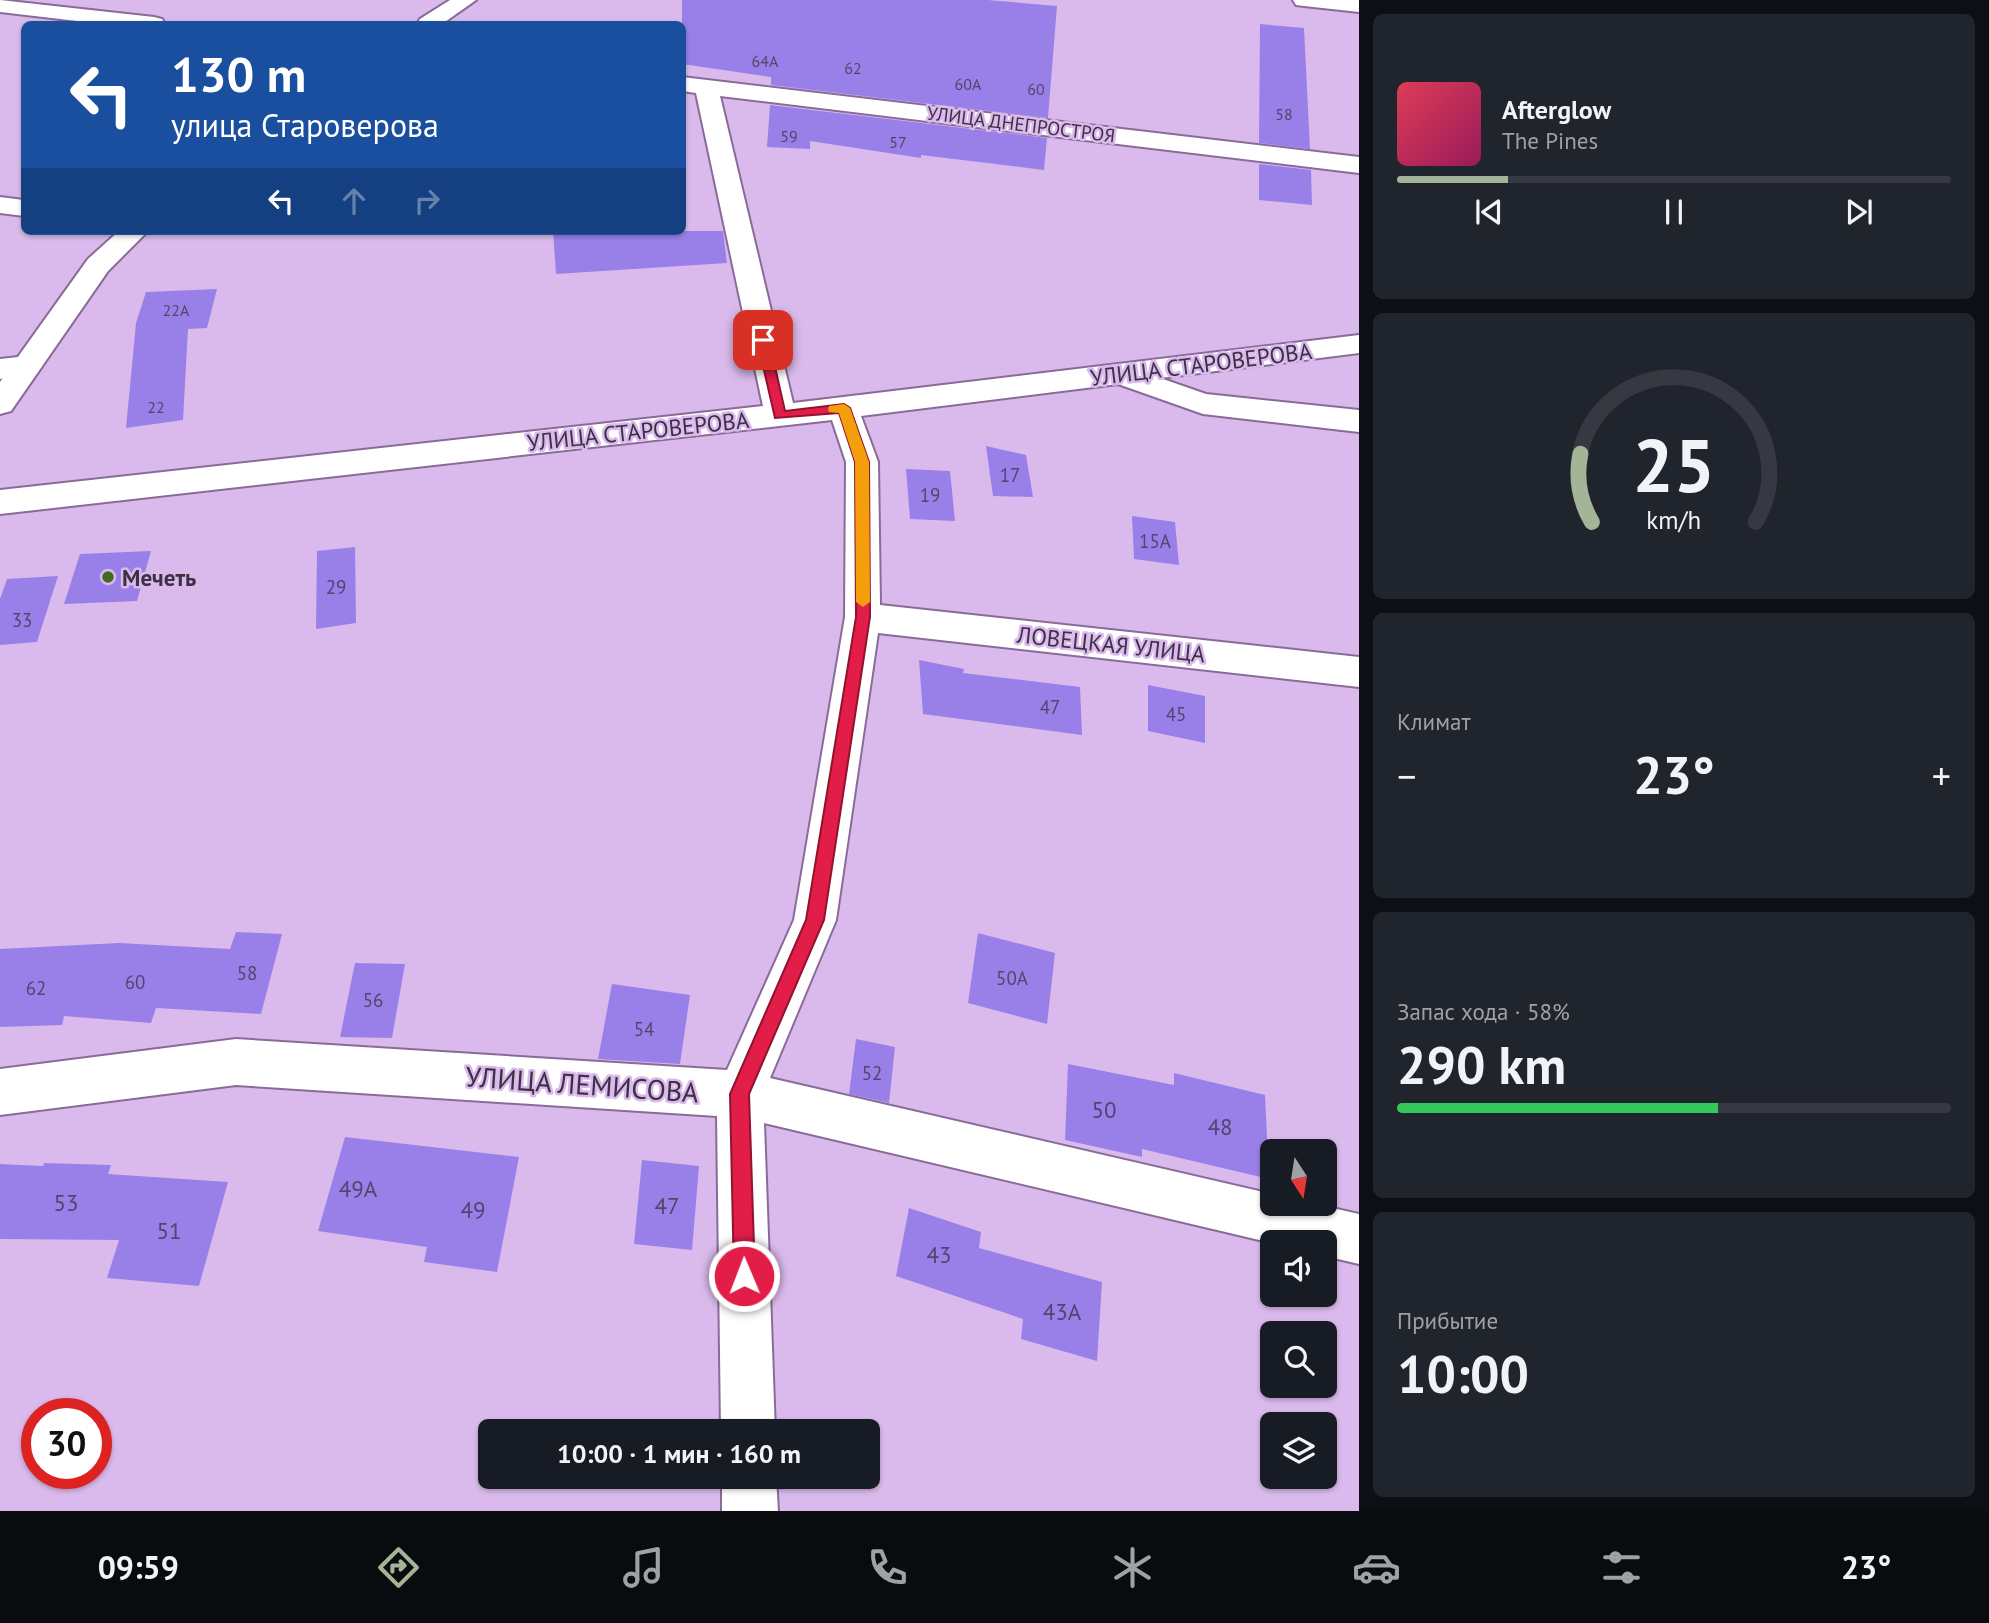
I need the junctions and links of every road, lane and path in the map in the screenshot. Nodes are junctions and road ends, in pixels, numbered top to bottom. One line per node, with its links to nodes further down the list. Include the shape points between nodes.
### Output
1 (465, 0): 6 (street)
2 (1304, 0): 4 (street)
3 (0, 6): 5 (street)
4 (1359, 6)
5 (128, 21)
6 (433, 21)
7 (694, 85): 8 (street, УЛИЦА ДНЕПРОСТРОЯ); 17 (street)
8 (1359, 165)
9 (0, 205): 10 (street)
10 (21, 208)
11 (131, 235): 13 (street, via 98,265)
12 (1359, 344): 14 (street, УЛИЦА СТАРОВЕРОВА)
13 (13, 368): 15 (street)
14 (1121, 376): 16 (street, УЛИЦА СТАРОВЕРОВА); 18 (street, via 1203,404)
15 (0, 404)
16 (844, 408): 17 (street, УЛИЦА СТАРОВЕРОВА); 20 (street, via 862,462)
17 (780, 415): 19 (street, УЛИЦА СТАРОВЕРОВА)
18 (1359, 421)
19 (0, 502)
20 (863, 617): 21 (street, ЛОВЕЦКАЯ УЛИЦА); 23 (street, via 815,920)
21 (1359, 672)
22 (0, 1092): 23 (street, УЛИЦА ЛЕМИСОВА, via 236,1062)
23 (740, 1094): 24 (street, УЛИЦА ЛЕМИСОВА); 25 (street)
24 (1359, 1239)
25 (748, 1419)
26 (749, 1489): 27 (street)
27 (750, 1511)

